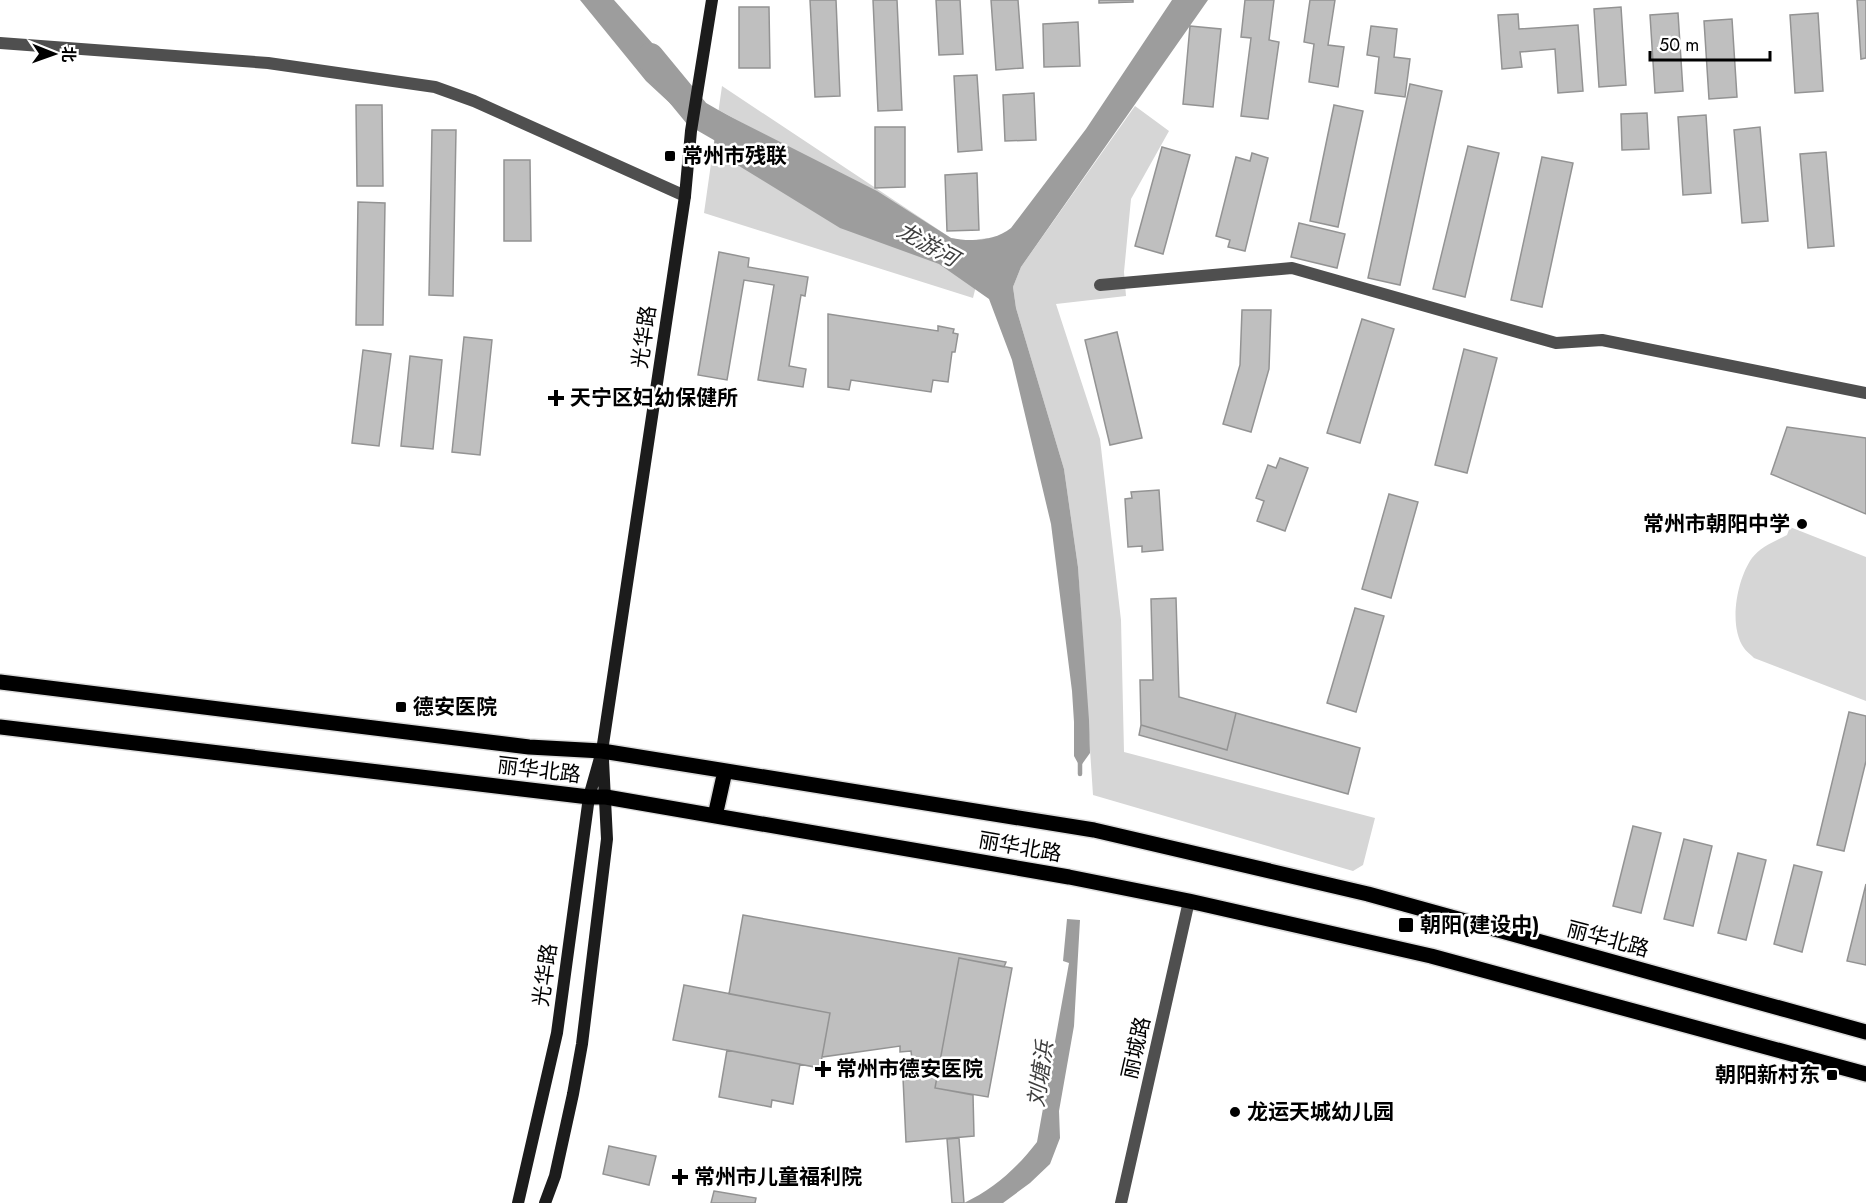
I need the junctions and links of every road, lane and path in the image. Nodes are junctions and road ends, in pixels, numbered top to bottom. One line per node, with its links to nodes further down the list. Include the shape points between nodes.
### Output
1 (712, 0): 3 (main road, 光华路)
2 (0, 43): 3 (street, via 268,63 435,87 474,100)
3 (685, 196): 8 (main road, 光华路)
4 (1100, 285): 5 (street, via 1292,268 1556,343 1602,340)
5 (1866, 393)
6 (0, 682): 8 (main road, 丽华北路, via 529,747)
7 (0, 728): 10 (main road, 丽华北路)
8 (602, 751): 9 (main road, 丽华北路); 10 (main road, 光华路); 11 (main road, 光华路)
9 (725, 771): 12 (main road); 14 (main road, 丽华北路, via 1094,830 1368,894)
10 (589, 797): 11 (main road, 丽华北路); 16 (main road, 光华路, via 557,1033)
11 (606, 797): 12 (main road, 丽华北路); 17 (main road, 光华路, via 607,839 582,1044 555,1176)
12 (715, 816): 13 (main road, 丽华北路)
13 (1189, 901): 15 (main road, via 1431,956); 18 (street, 丽城路)
14 (1866, 1032)
15 (1866, 1074)
16 (518, 1203)
17 (545, 1203)
18 (1121, 1203)

